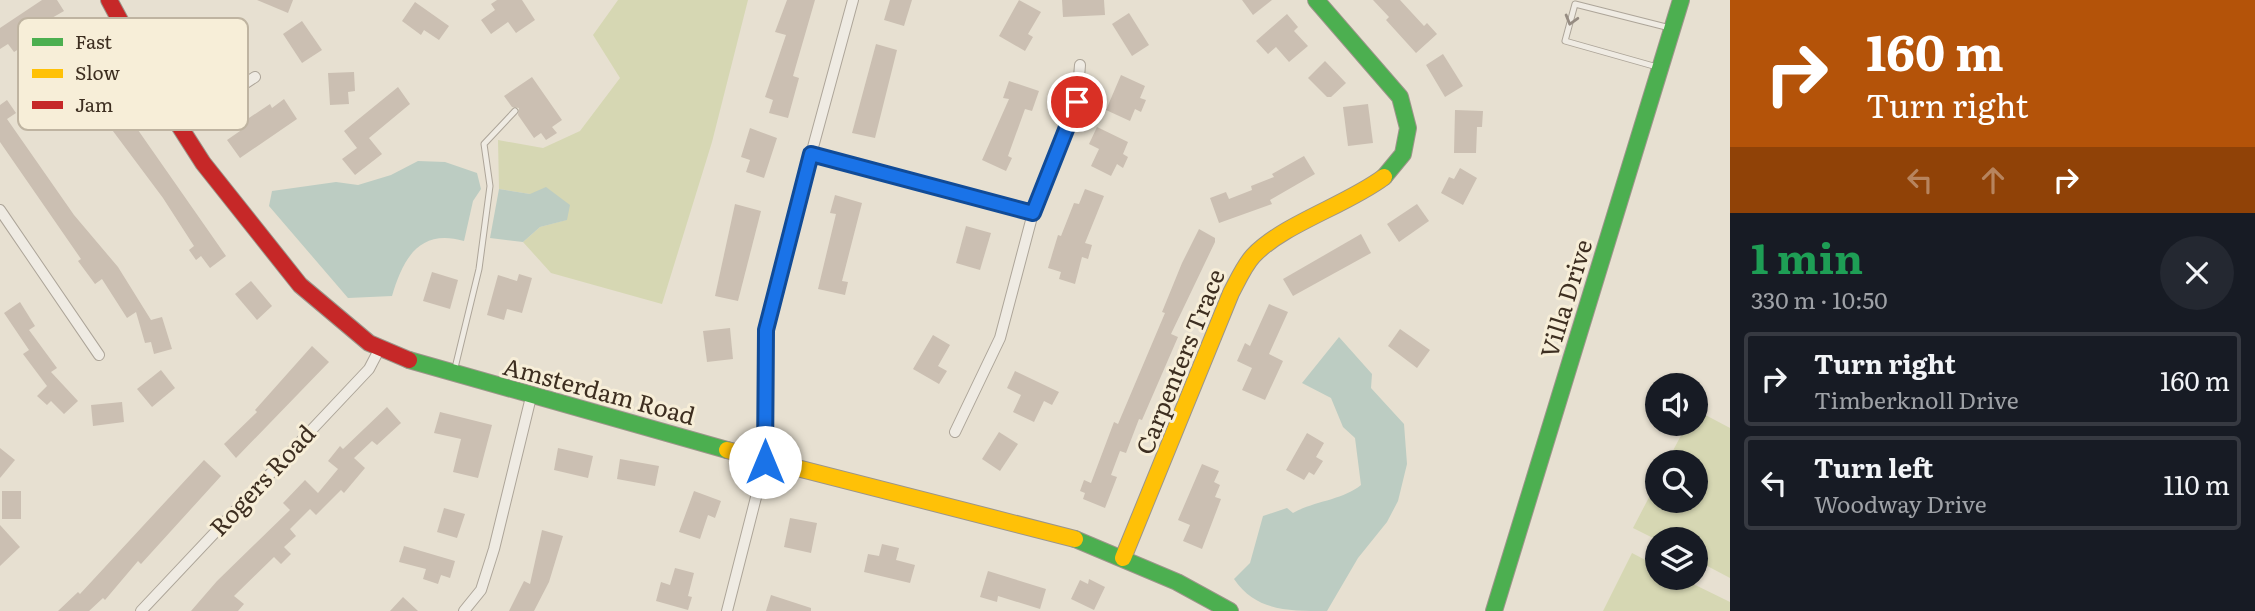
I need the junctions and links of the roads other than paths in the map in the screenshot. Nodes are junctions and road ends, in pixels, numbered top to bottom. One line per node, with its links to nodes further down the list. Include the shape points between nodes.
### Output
1 (109, 0): 5 (main road, Amsterdam Road)
2 (853, 0): 13 (street)
3 (1316, 0): 22 (main road, Carpenters Trace, via 1400,97 1408,114 1408,143 1402,160 1385,178 1265,246 1248,261)
4 (1681, 0): 6 (main road, Villa Drive)
5 (119, 18)
6 (1673, 29): 8 (main road, Villa Drive); 8 (lane, one-way to 8, via 1576,4 1565,41)
7 (1080, 65): 15 (street, via 1077,102)
8 (1661, 68): 27 (main road, Villa Drive)
9 (255, 77): 10 (street)
10 (248, 82)
11 (515, 111): 18 (lane, via 484,144 490,186 479,269)
12 (181, 130): 16 (main road, Amsterdam Road, via 261,240 300,285 338,320)
13 (811, 154): 15 (street); 21 (street, via 766,330)
14 (0, 209): 17 (street)
15 (1033, 213): 20 (street, via 1000,338)
16 (380, 348): 18 (main road, Amsterdam Road); 23 (street, Rogers Road, via 369,369)
17 (99, 355)
18 (453, 375): 19 (main road, Amsterdam Road)
19 (531, 397): 21 (main road, Amsterdam Road); 24 (street, via 491,559 481,590)
20 (955, 432)
21 (765, 462): 22 (main road, Amsterdam Road, via 1032,525); 25 (street)
22 (1123, 558): 26 (main road, Amsterdam Road)
23 (141, 611)
24 (464, 611)
25 (727, 611)
26 (1230, 611)
27 (1494, 611)

